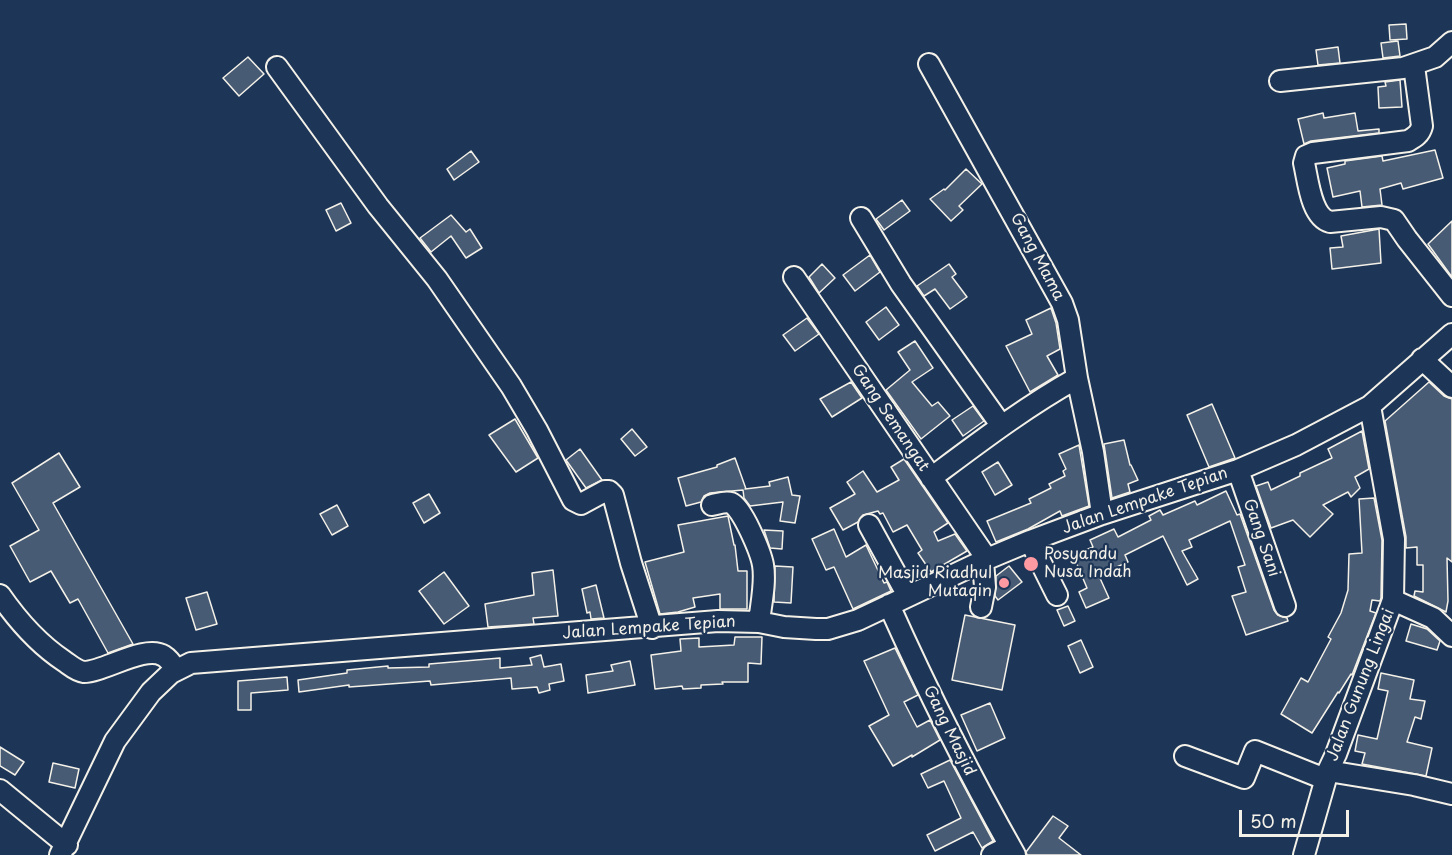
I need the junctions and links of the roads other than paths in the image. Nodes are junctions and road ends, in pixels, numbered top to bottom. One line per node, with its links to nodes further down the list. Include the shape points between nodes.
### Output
1 (1452, 42): 3 (street, via 1435,57)
2 (929, 64): 11 (street, Gang Mama, via 1057,290 1068,320)
3 (1414, 66): 5 (street); 8 (street, via 1422,126 1416,136 1408,141 1313,153 1306,156 1304,163 1316,210 1323,220 1394,220)
4 (277, 67): 30 (street, via 378,206 437,279 511,386 569,495 577,503 586,503 605,491 613,495)
5 (1280, 81)
6 (861, 218): 14 (street, via 902,284)
7 (794, 277): 16 (street, Gang Semangat)
8 (1452, 296)
9 (1452, 334): 10 (street, Jalan Lempake Tepian)
10 (1422, 359): 12 (street); 13 (street, Jalan Lempake Tepian)
11 (1077, 378): 14 (street); 18 (street, Gang Mama)
12 (1452, 387)
13 (1370, 406): 15 (street, Jalan Lempake Tepian); 25 (street, Jalan Gunung Lingai, via 1394,539)
14 (1002, 425): 16 (street)
15 (1238, 470): 18 (street, Jalan Lempake Tepian); 27 (street, Gang Sani)
16 (931, 478): 21 (street, Gang Semangat)
17 (712, 505): 29 (street, via 726,503 738,508 761,559)
18 (1102, 514): 20 (street, Jalan Lempake Tepian)
19 (869, 525): 24 (street)
20 (1030, 541): 21 (street, Jalan Lempake Tepian); 23 (street)
21 (985, 560): 24 (street, Jalan Lempake Tepian); 28 (street)
22 (0, 594): 32 (street, via 32,636 77,670 88,671 130,657 158,653)
23 (1056, 595)
24 (908, 597): 26 (street, Jalan Lempake Tepian)
25 (1393, 600): 31 (street, via 1433,618); 34 (street, Jalan Gunung Lingai)
26 (889, 605): 29 (street, Jalan Lempake Tepian, via 828,629); 38 (street, Gang Masjid)
27 (1285, 606)
28 (981, 607)
29 (759, 622): 30 (street, Jalan Lempake Tepian, via 718,621)
30 (652, 628): 32 (street, Jalan Lempake Tepian, via 210,661)
31 (1452, 636)
32 (176, 670): 37 (street, Jalan Lempake Tepian, via 151,692 115,741)
33 (1185, 756): 34 (street, via 1244,778 1255,751)
34 (1327, 775): 36 (street, via 1414,785); 39 (street, Jalan Gunung Lingai)
35 (0, 790): 37 (street)
36 (1452, 794)
37 (64, 850)
38 (1006, 852)
39 (1304, 855)

